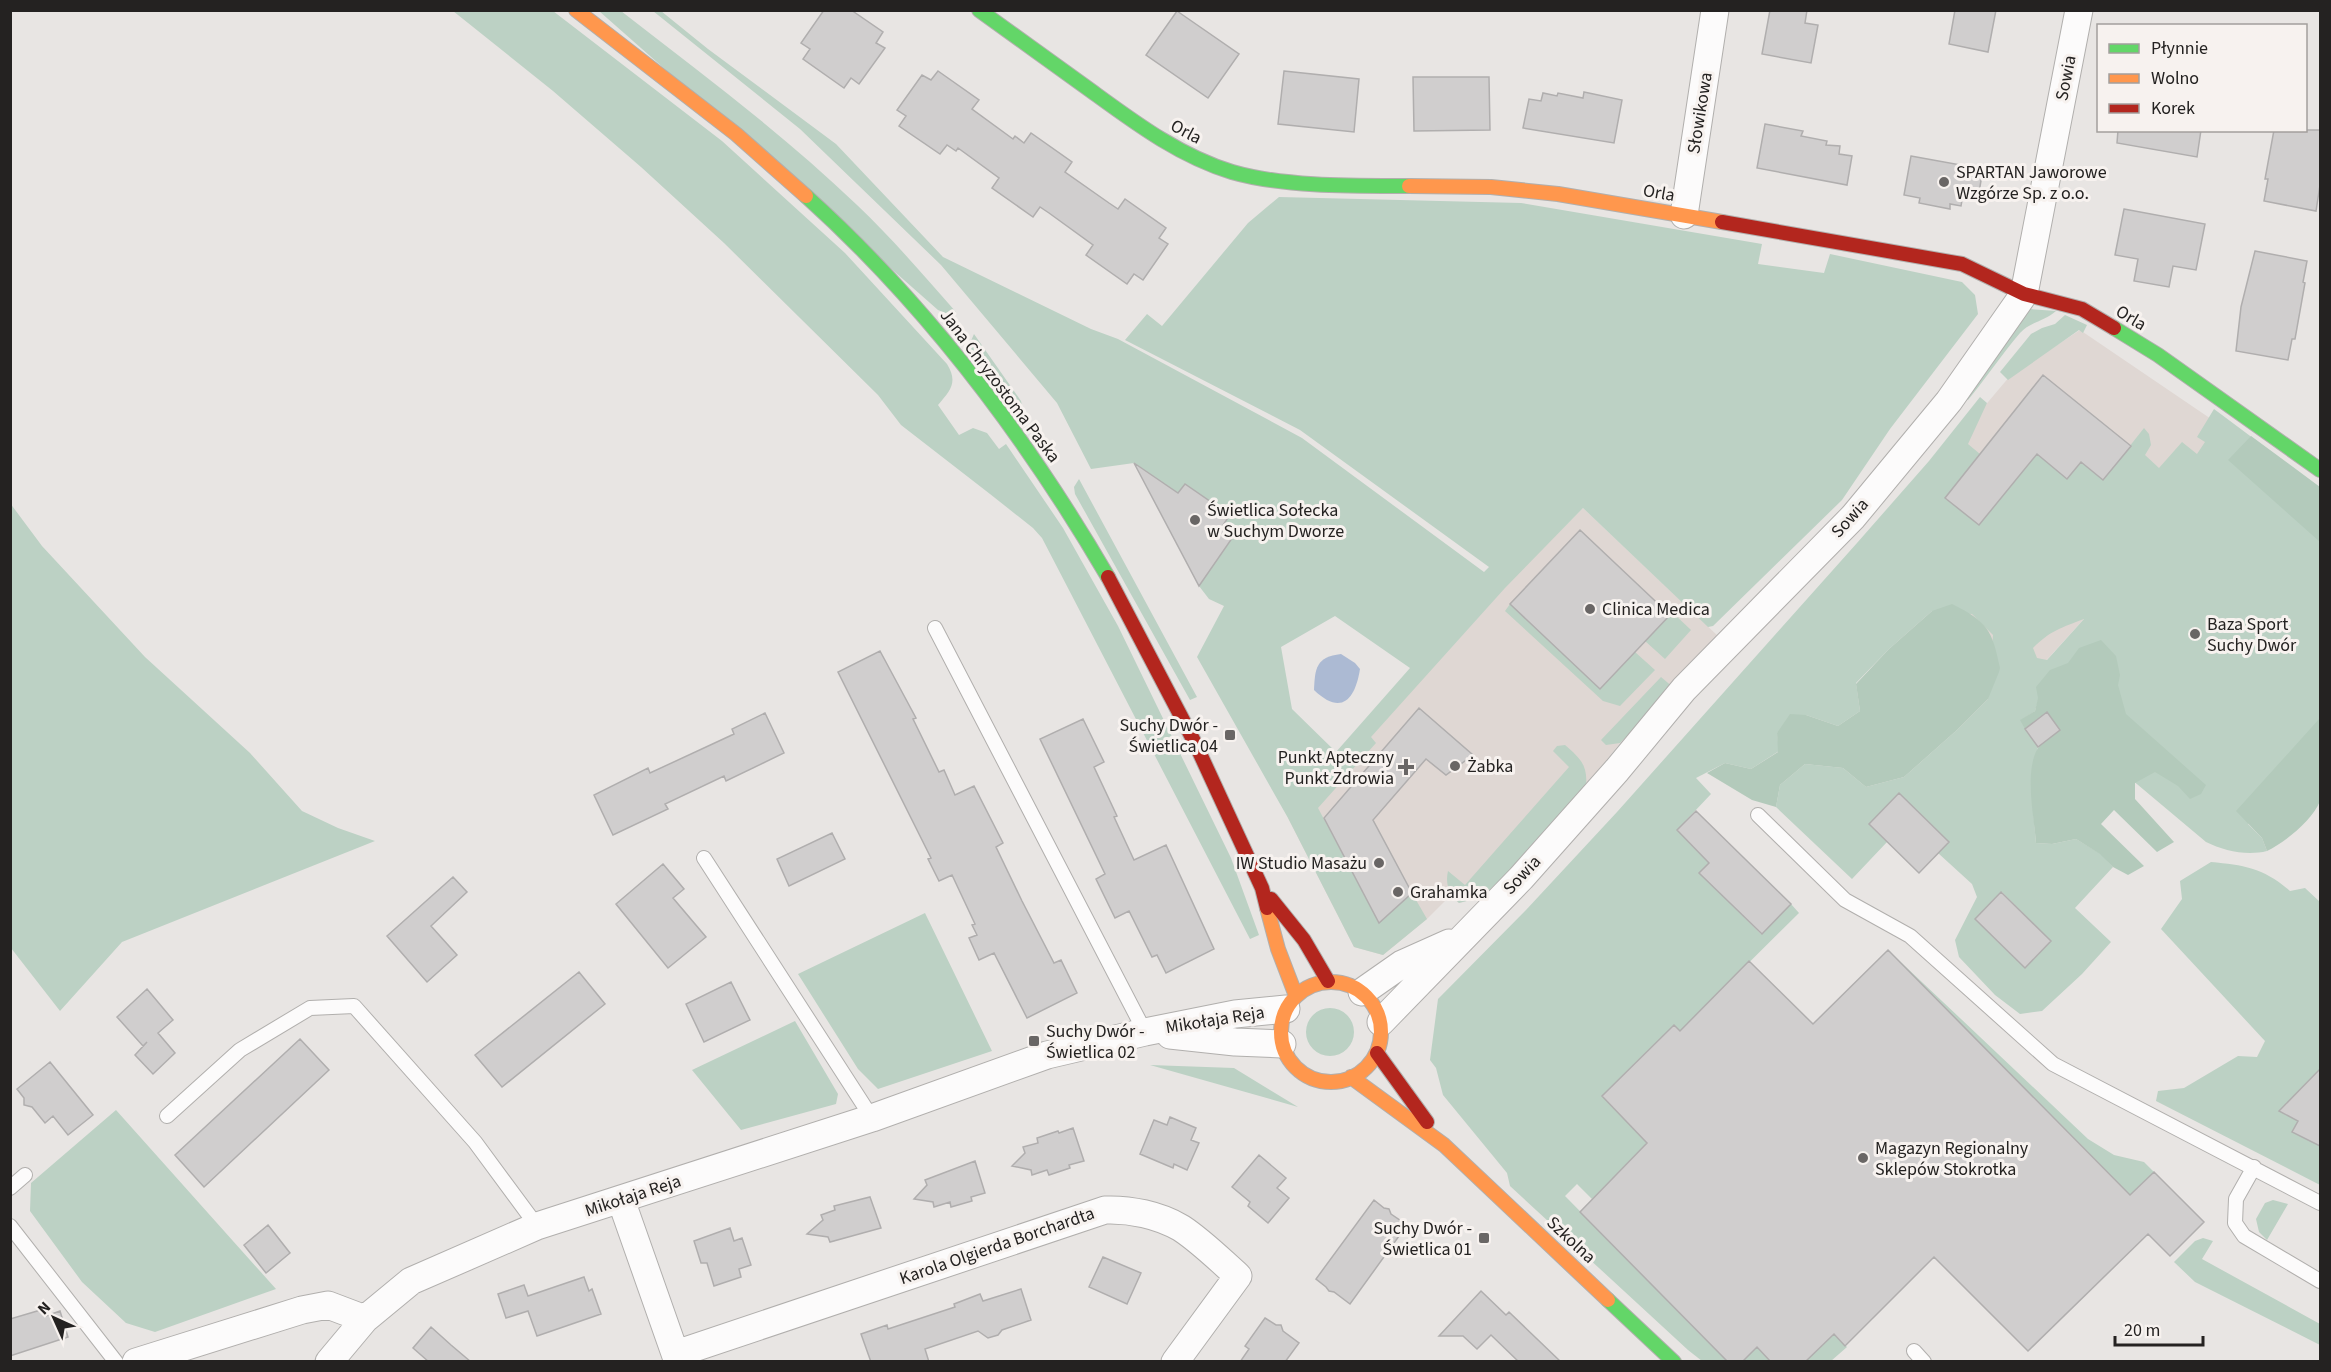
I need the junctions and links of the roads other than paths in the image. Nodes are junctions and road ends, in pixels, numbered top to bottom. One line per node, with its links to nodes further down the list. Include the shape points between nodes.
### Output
1 (576, 10): 11 (street, Jana Chryzostoma Paska, via 736,134 839,227 962,359 1066,505 1122,601 1196,745)
2 (979, 10): 5 (street, Orla, via 1150,133 1202,161 1233,172 1340,186 1558,194)
3 (1715, 10): 5 (street, Słowikowa)
4 (2079, 10): 6 (street, Sowia)
5 (1684, 215): 6 (street, Orla, via 1962,264)
6 (2024, 294): 7 (street, Orla, via 2082,309 2158,355); 12 (street, Sowia, via 1949,401 1853,517 1684,689 1521,878)
7 (2320, 470)
8 (935, 628): 17 (lane)
9 (1758, 815): 24 (lane, via 1845,900 1910,936 2053,1064)
10 (704, 858): 22 (lane)
11 (1262, 888): 13 (street, Jana Chryzostoma Paska, via 1304,940); 15 (street, Jana Chryzostoma Paska)
12 (1461, 938): 14 (street, Sowia, via 1402,964); 16 (street, Sowia)
13 (1328, 981): 14 (street, via 1343,982); 15 (street, via 1314,984)
14 (1362, 992): 16 (street, via 1377,1010)
15 (1291, 1003): 17 (street, Mikołaja Reja); 18 (street, via 1281,1030)
16 (1381, 1022): 19 (street)
17 (1145, 1032): 18 (street, Mikołaja Reja); 22 (street, Mikołaja Reja, via 1047,1055)
18 (1282, 1044): 20 (street, via 1287,1057 1307,1076 1333,1082)
19 (1377, 1053): 20 (street, via 1370,1065); 23 (street, Szkolna)
20 (1351, 1077): 23 (street, Szkolna)
21 (167, 1116): 30 (lane, via 240,1050 310,1008 354,1006 475,1142)
22 (872, 1118): 27 (street, Mikołaja Reja)
23 (1444, 1145): 39 (street, Szkolna)
24 (2254, 1167): 28 (lane); 31 (lane, via 2236,1199 2235,1223 2244,1236)
25 (25, 1175): 26 (lane)
26 (10, 1188)
27 (621, 1200): 30 (street, Mikołaja Reja); 34 (street)
28 (2320, 1203)
29 (10, 1226): 35 (lane)
30 (537, 1226): 32 (street, Mikołaja Reja, via 411,1281)
31 (2320, 1281)
32 (366, 1319): 36 (street, via 328,1305); 37 (street, Mikołaja Reja)
33 (1914, 1351): 40 (lane)
34 (677, 1358): 38 (street, Karola Olgierda Borchardta, via 1105,1210 1120,1210 1136,1211 1180,1228 1238,1276)
35 (116, 1362)
36 (136, 1362)
37 (328, 1362)
38 (1175, 1362)
39 (1674, 1362)
40 (1924, 1362)

